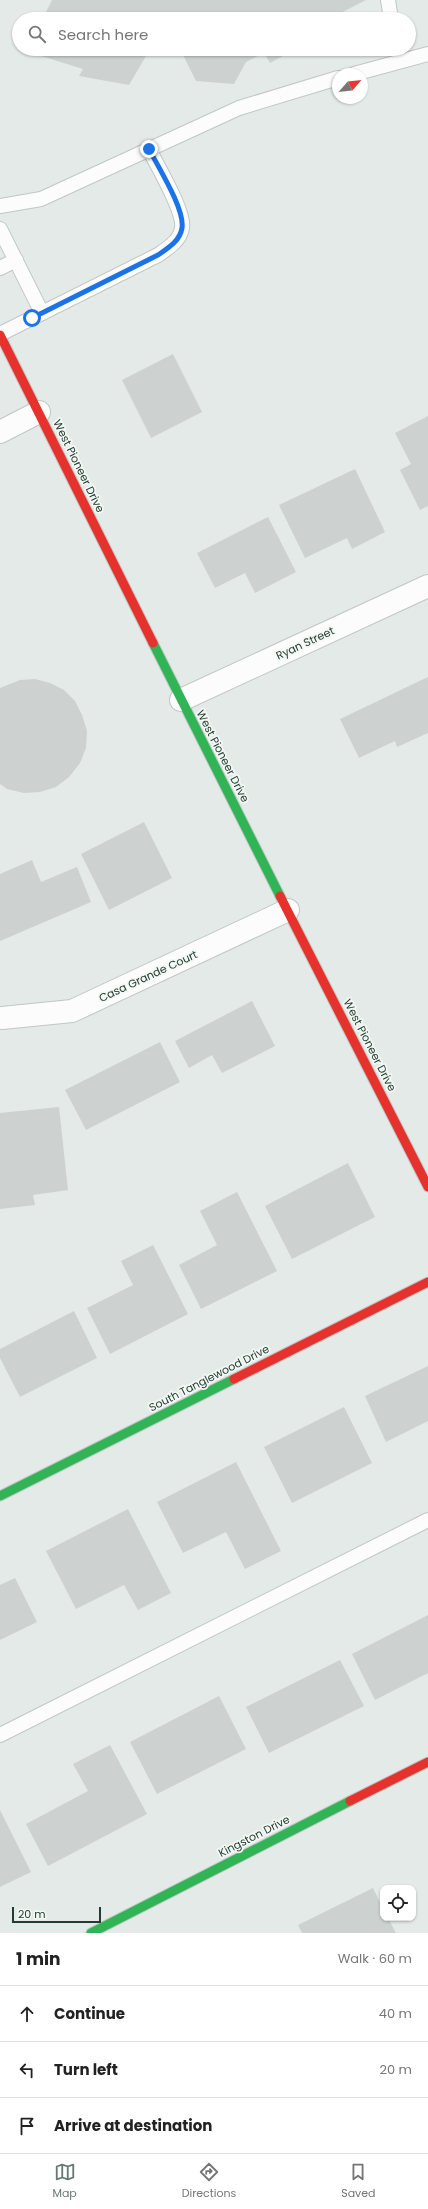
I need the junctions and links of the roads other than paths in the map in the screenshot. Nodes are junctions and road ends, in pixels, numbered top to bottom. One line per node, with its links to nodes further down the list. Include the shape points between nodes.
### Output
1 (388, 0): 2 (lane)
2 (390, 12)
3 (428, 54): 4 (lane)
4 (416, 55)
5 (397, 56): 6 (lane)
6 (368, 68)
7 (332, 80): 8 (lane, via 239,108)
8 (149, 149): 9 (lane, via 41,199); 13 (lane, via 181,214 182,228 175,243 158,255)
9 (0, 206)
10 (0, 229): 11 (lane)
11 (16, 260): 12 (lane); 13 (lane)
12 (0, 268)
13 (42, 313): 14 (lane)
14 (0, 334): 15 (main road, West Pioneer Drive)
15 (39, 412): 16 (street); 18 (main road, West Pioneer Drive)
16 (0, 432)
17 (428, 586): 18 (street, Ryan Street)
18 (181, 700): 19 (main road, West Pioneer Drive)
19 (288, 910): 20 (street, Casa Grande Court, via 72,1011); 21 (main road, West Pioneer Drive)
20 (2, 1018)
21 (428, 1187)
22 (428, 1282): 23 (main road, South Tanglewood Drive)
23 (0, 1496)
24 (428, 1520): 25 (lane)
25 (0, 1735)
26 (428, 1762): 27 (main road, Kingston Drive)
27 (90, 1933)

